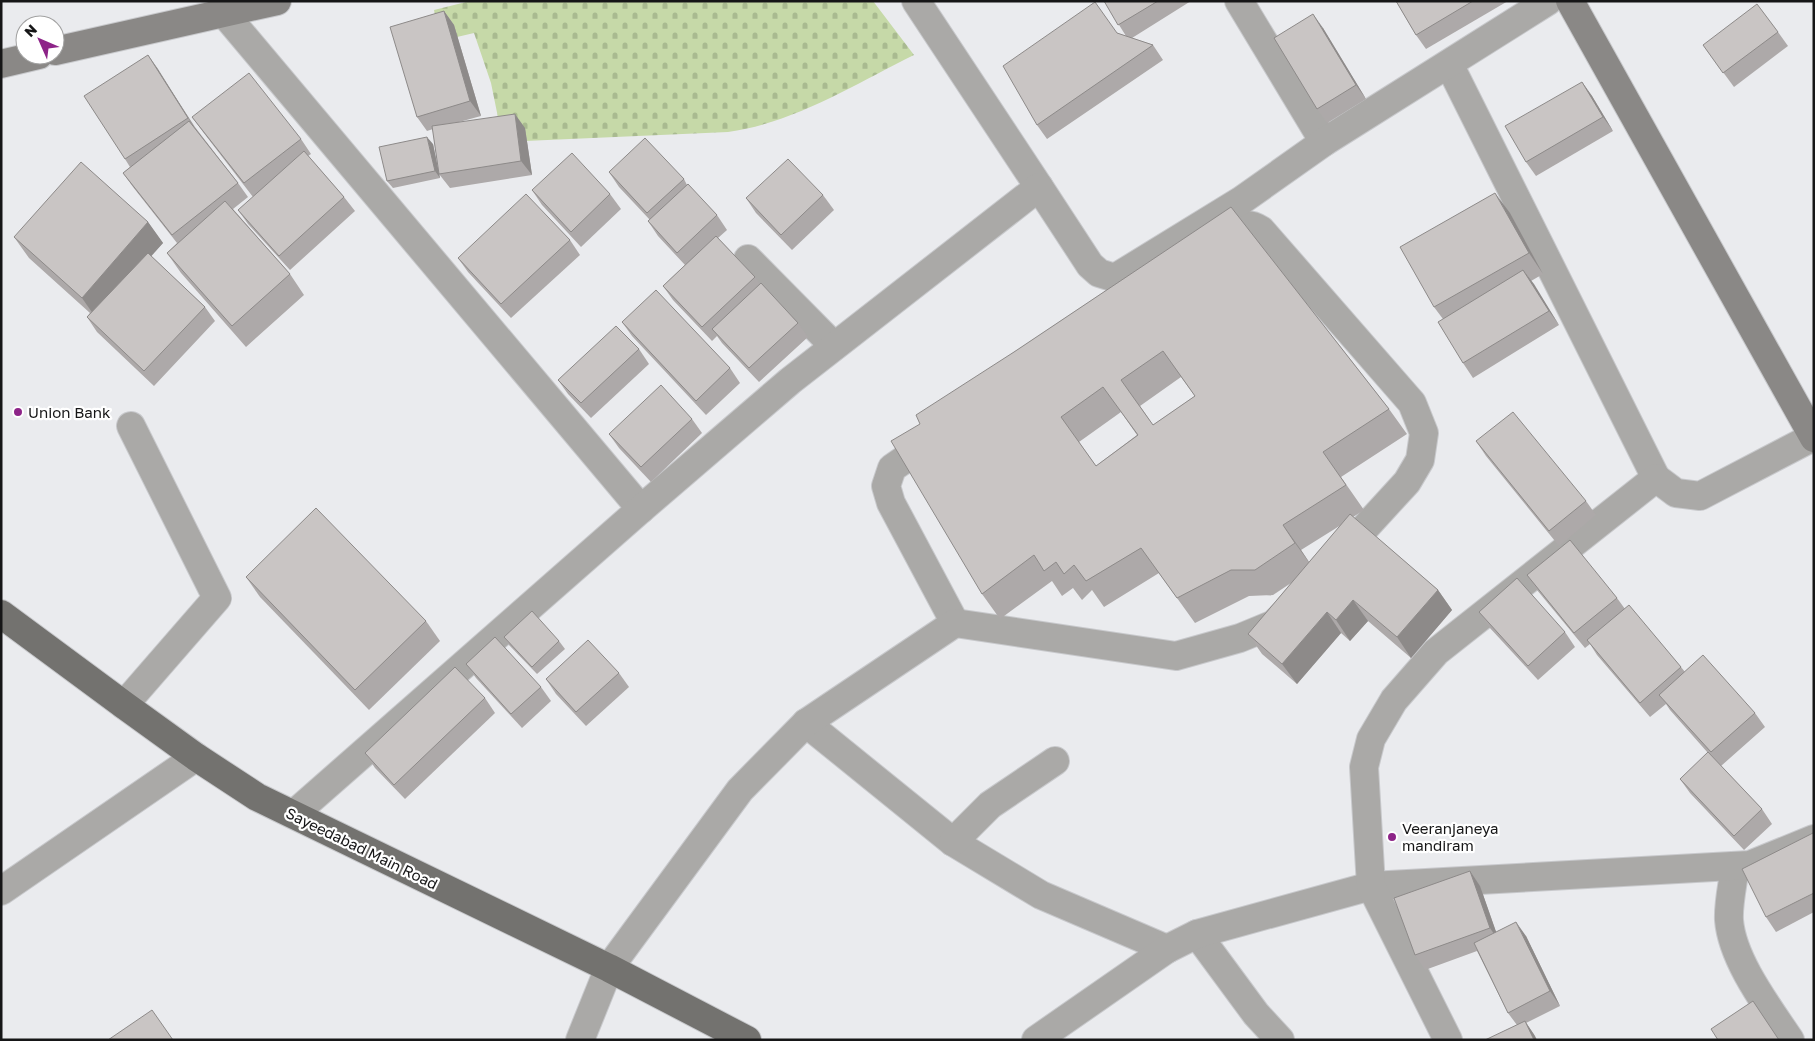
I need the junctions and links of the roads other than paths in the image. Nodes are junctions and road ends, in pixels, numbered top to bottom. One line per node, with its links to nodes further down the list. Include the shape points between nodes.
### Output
1 (277, 1): 6 (street)
2 (916, 1): 12 (street)
3 (1239, 1): 11 (street)
4 (1548, 1): 10 (street)
5 (1570, 1): 20 (street)
6 (223, 12): 7 (street); 22 (street)
7 (65, 49)
8 (15, 61): 9 (street)
9 (1, 64)
10 (1449, 64): 11 (street); 21 (street)
11 (1324, 142): 15 (street, via 1242,200)
12 (1039, 187): 15 (street, via 1090,265); 17 (street)
13 (748, 259): 17 (street)
14 (1177, 269): 23 (street, via 1240,224 1253,224 1412,403 1424,433 1420,460 1407,482)
15 (1115, 278): 16 (street)
16 (1129, 302)
17 (834, 346): 22 (street)
18 (957, 422): 26 (street, via 892,468 886,486 891,503)
19 (132, 426): 27 (street, via 217,598)
20 (1813, 437): 21 (street, via 1700,496 1676,493)
21 (1656, 478): 35 (street, via 1436,652 1394,700 1371,739 1364,767)
22 (641, 509): 31 (street)
23 (1325, 572)
24 (1300, 598): 26 (street, via 1274,624 1240,638 1176,656)
25 (1, 614): 27 (main road, Sayeedabad Main Road)
26 (955, 623): 28 (street)
27 (124, 705): 29 (main road, Sayeedabad Main Road)
28 (806, 723): 33 (street); 39 (street, via 740,790)
29 (196, 757): 31 (main road, Sayeedabad Main Road, via 257,796); 36 (street)
30 (1055, 762): 33 (street, via 990,805)
31 (294, 814): 39 (main road, Sayeedabad Main Road)
32 (1814, 839): 34 (street, via 1750,865)
33 (953, 842): 38 (street, via 1041,895)
34 (1735, 866): 35 (street); 45 (street, via 1729,920 1738,957)
35 (1371, 886): 37 (street); 44 (street)
36 (1, 891)
37 (1196, 934): 38 (street); 43 (street, via 1256,1014)
38 (1167, 949): 42 (street)
39 (609, 968): 40 (street); 41 (main road, Sayeedabad Main Road)
40 (580, 1040)
41 (747, 1040)
42 (1036, 1040)
43 (1280, 1040)
44 (1448, 1040)
45 (1790, 1040)

